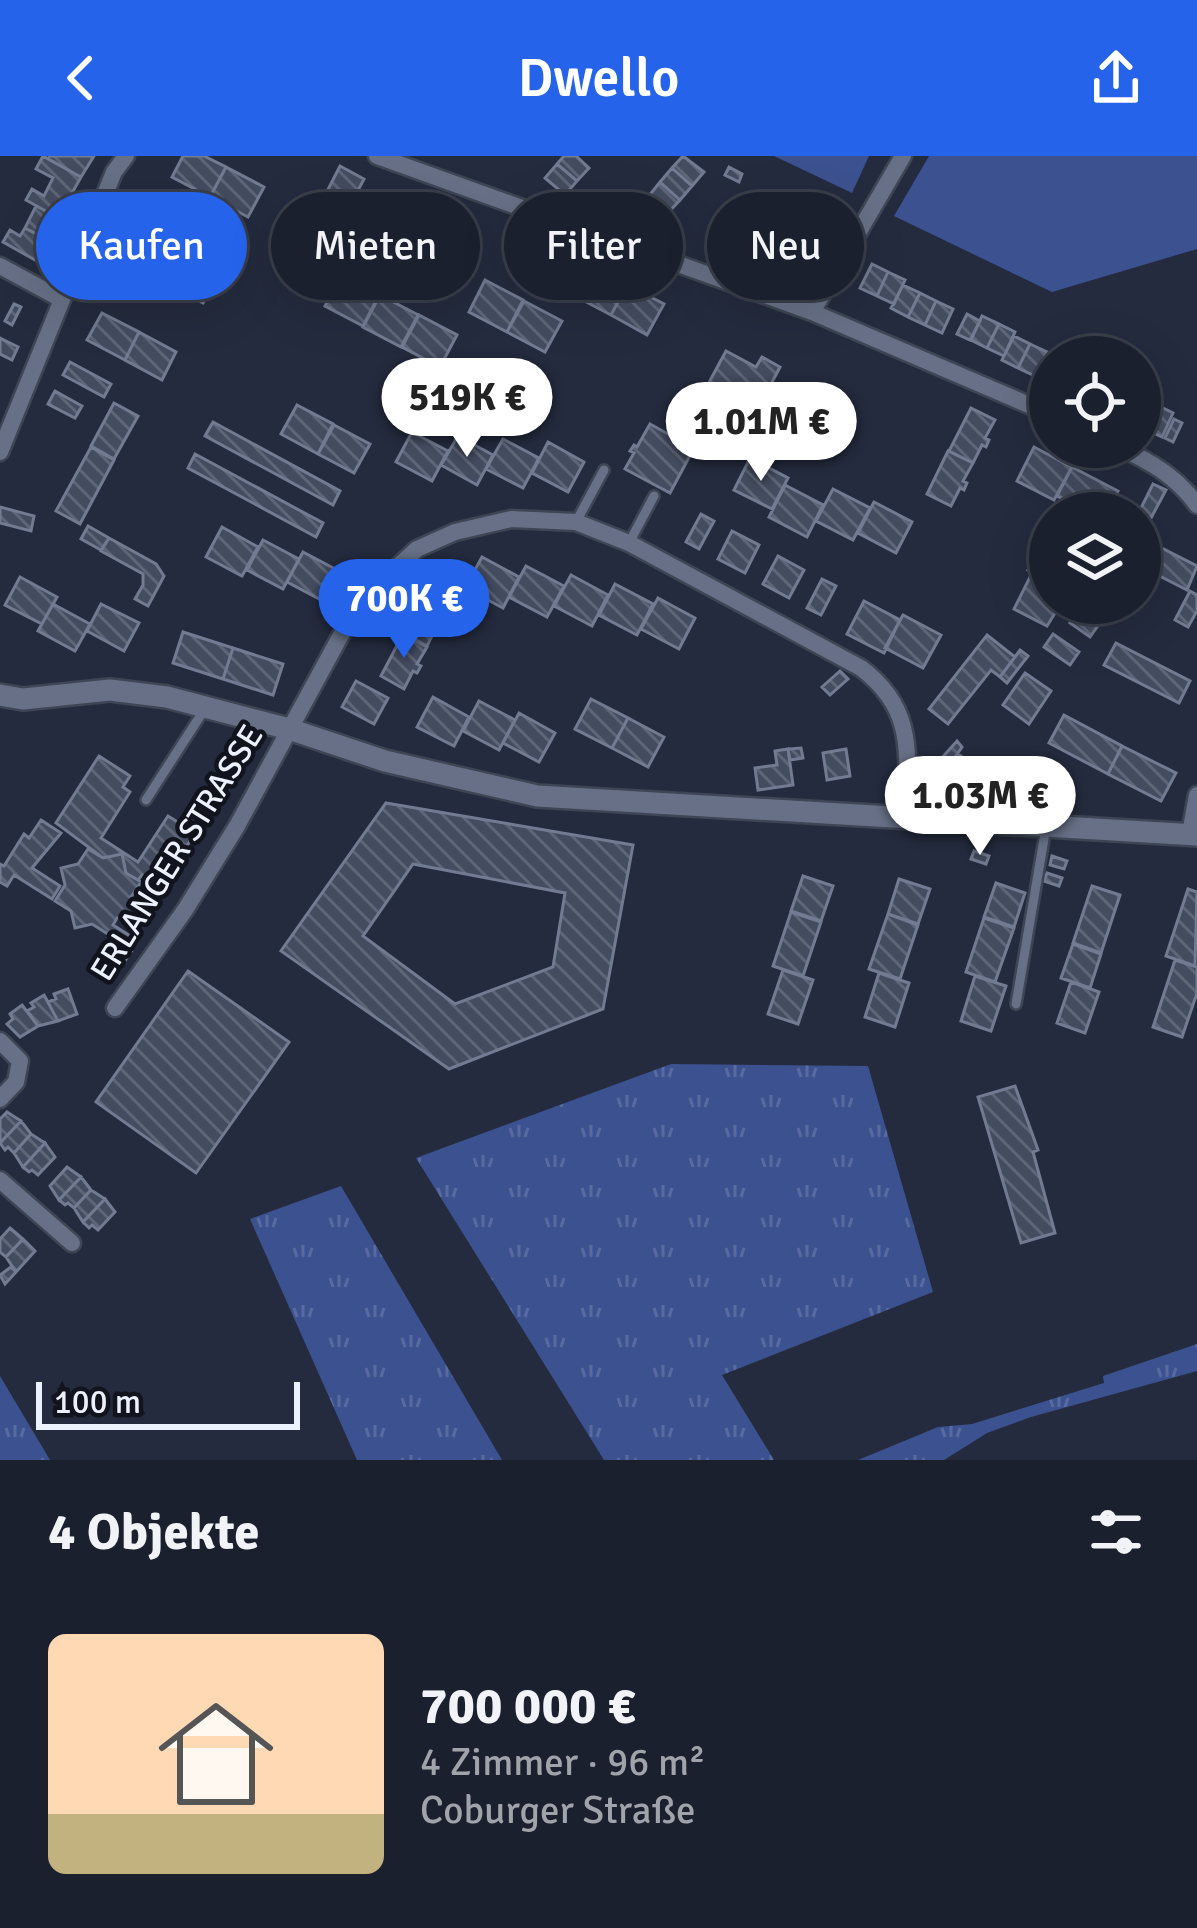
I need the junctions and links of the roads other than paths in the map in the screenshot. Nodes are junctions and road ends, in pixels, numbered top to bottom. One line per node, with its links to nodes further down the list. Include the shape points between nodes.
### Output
1 (126, 156): 4 (street)
2 (377, 156): 8 (street)
3 (903, 156): 8 (street)
4 (106, 192)
5 (0, 266): 6 (street)
6 (36, 285)
7 (61, 300): 10 (street)
8 (812, 312): 9 (street)
9 (1029, 405)
10 (0, 452)
11 (1160, 468): 14 (street)
12 (604, 470): 15 (lane)
13 (654, 496): 16 (lane)
14 (1197, 505)
15 (576, 522): 16 (street, ERLANGER STRASSE); 19 (street, ERLANGER STRASSE, via 511,519 417,549 358,602)
16 (629, 543): 22 (street, ERLANGER STRASSE, via 878,680 908,743)
17 (1, 698): 18 (street, via 110,690)
18 (206, 707): 19 (street); 21 (lane)
19 (289, 729): 22 (street, via 536,796); 26 (street, ERLANGER STRASSE, via 195,893)
20 (1197, 795): 24 (street)
21 (146, 800)
22 (906, 819): 23 (street)
23 (1046, 827): 24 (street); 25 (lane)
24 (1193, 834)
25 (1016, 1004)
26 (115, 1008)
27 (0, 1041): 28 (street, via 20,1060 16,1082)
28 (0, 1099)
29 (0, 1180): 30 (street)
30 (72, 1243)

